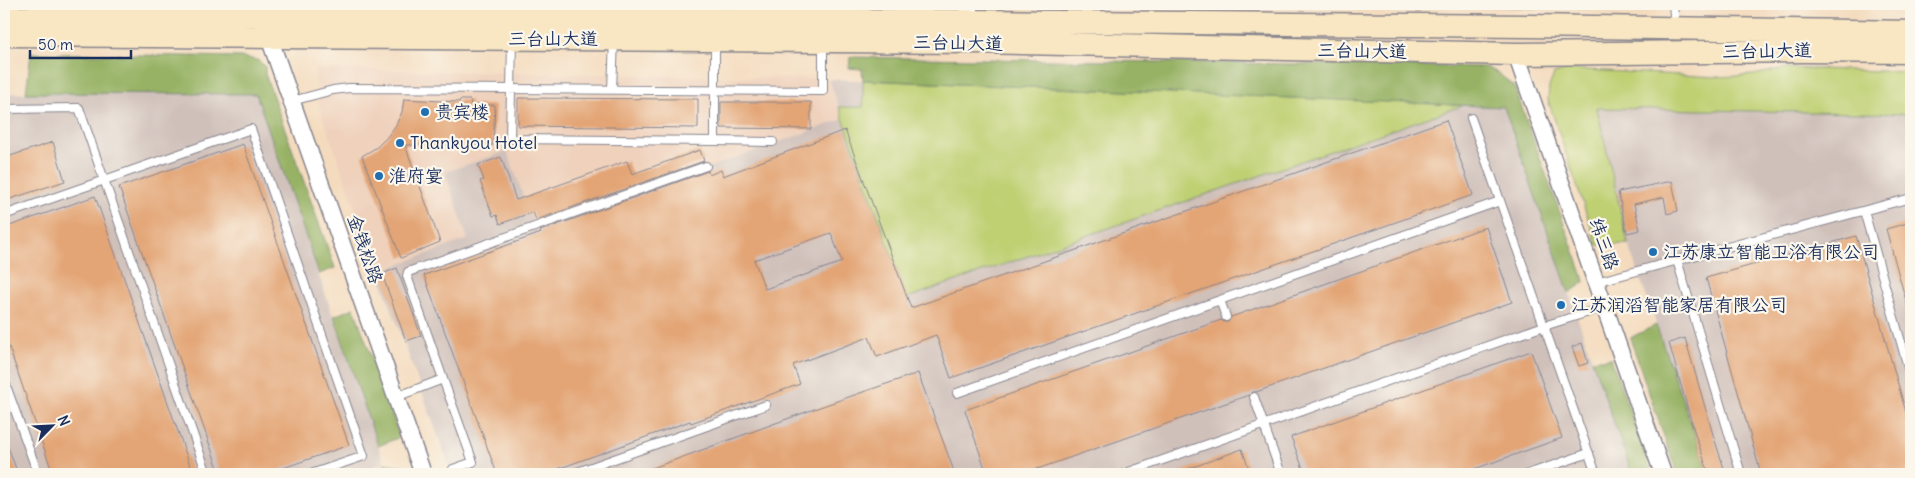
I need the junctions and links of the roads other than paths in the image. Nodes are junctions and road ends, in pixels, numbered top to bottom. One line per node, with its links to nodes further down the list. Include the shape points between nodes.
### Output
1 (1673, 4): 6 (lane)
2 (4, 18): 5 (main road, 三台山大道, via 259,15)
3 (971, 22): 6 (main road, 三台山大道); 8 (main road, 三台山大道); 13 (main road, 三台山大道)
4 (612, 25): 5 (main road, 三台山大道); 7 (main road, 三台山大道); 15 (lane)
5 (512, 28): 11 (main road, 三台山大道); 14 (lane)
6 (1675, 28): 9 (main road, 三台山大道)
7 (715, 30): 8 (main road, 三台山大道); 16 (lane)
8 (823, 30): 16 (lane, via 823,90)
9 (1911, 32)
10 (4, 36): 11 (main road, 三台山大道)
11 (269, 36): 17 (street, 金钱松路)
12 (1911, 52): 13 (main road, 三台山大道)
13 (1516, 54): 29 (street, 纬三路)
14 (512, 89): 15 (lane); 17 (lane, via 348,88); 20 (lane, via 510,138)
15 (612, 90): 16 (lane)
16 (716, 90): 20 (lane)
17 (292, 101): 38 (street, 金钱松路)
18 (4, 109): 23 (lane, via 79,108)
19 (1471, 118): 25 (lane)
20 (715, 141): 21 (lane)
21 (773, 142)
22 (706, 166): 35 (lane, via 408,272)
23 (104, 180): 27 (lane); 44 (lane); 45 (lane, via 251,129 364,456)
24 (1911, 198): 26 (lane)
25 (1500, 201): 30 (lane); 33 (lane)
26 (1864, 210): 28 (lane); 34 (lane)
27 (4, 215)
28 (1677, 260): 29 (lane); 54 (lane)
29 (1596, 282): 31 (street, 纬三路)
30 (1220, 300): 32 (lane); 37 (lane)
31 (1604, 307): 33 (lane); 53 (street, 纬三路)
32 (1226, 317)
33 (1544, 326): 41 (lane); 42 (lane)
34 (1911, 378)
35 (443, 379): 38 (lane); 47 (lane, via 473,462 453,469)
36 (4, 380): 43 (lane)
37 (957, 393)
38 (396, 397): 46 (street, 金钱松路)
39 (1254, 397): 41 (lane)
40 (766, 405): 48 (lane)
41 (1264, 425): 49 (lane); 50 (lane)
42 (1588, 453): 51 (lane); 52 (lane)
43 (38, 474)
44 (207, 474)
45 (311, 474)
46 (423, 474)
47 (455, 474)
48 (572, 474)
49 (1123, 474)
50 (1281, 474)
51 (1528, 474)
52 (1596, 474)
53 (1663, 474)
54 (1741, 474)

